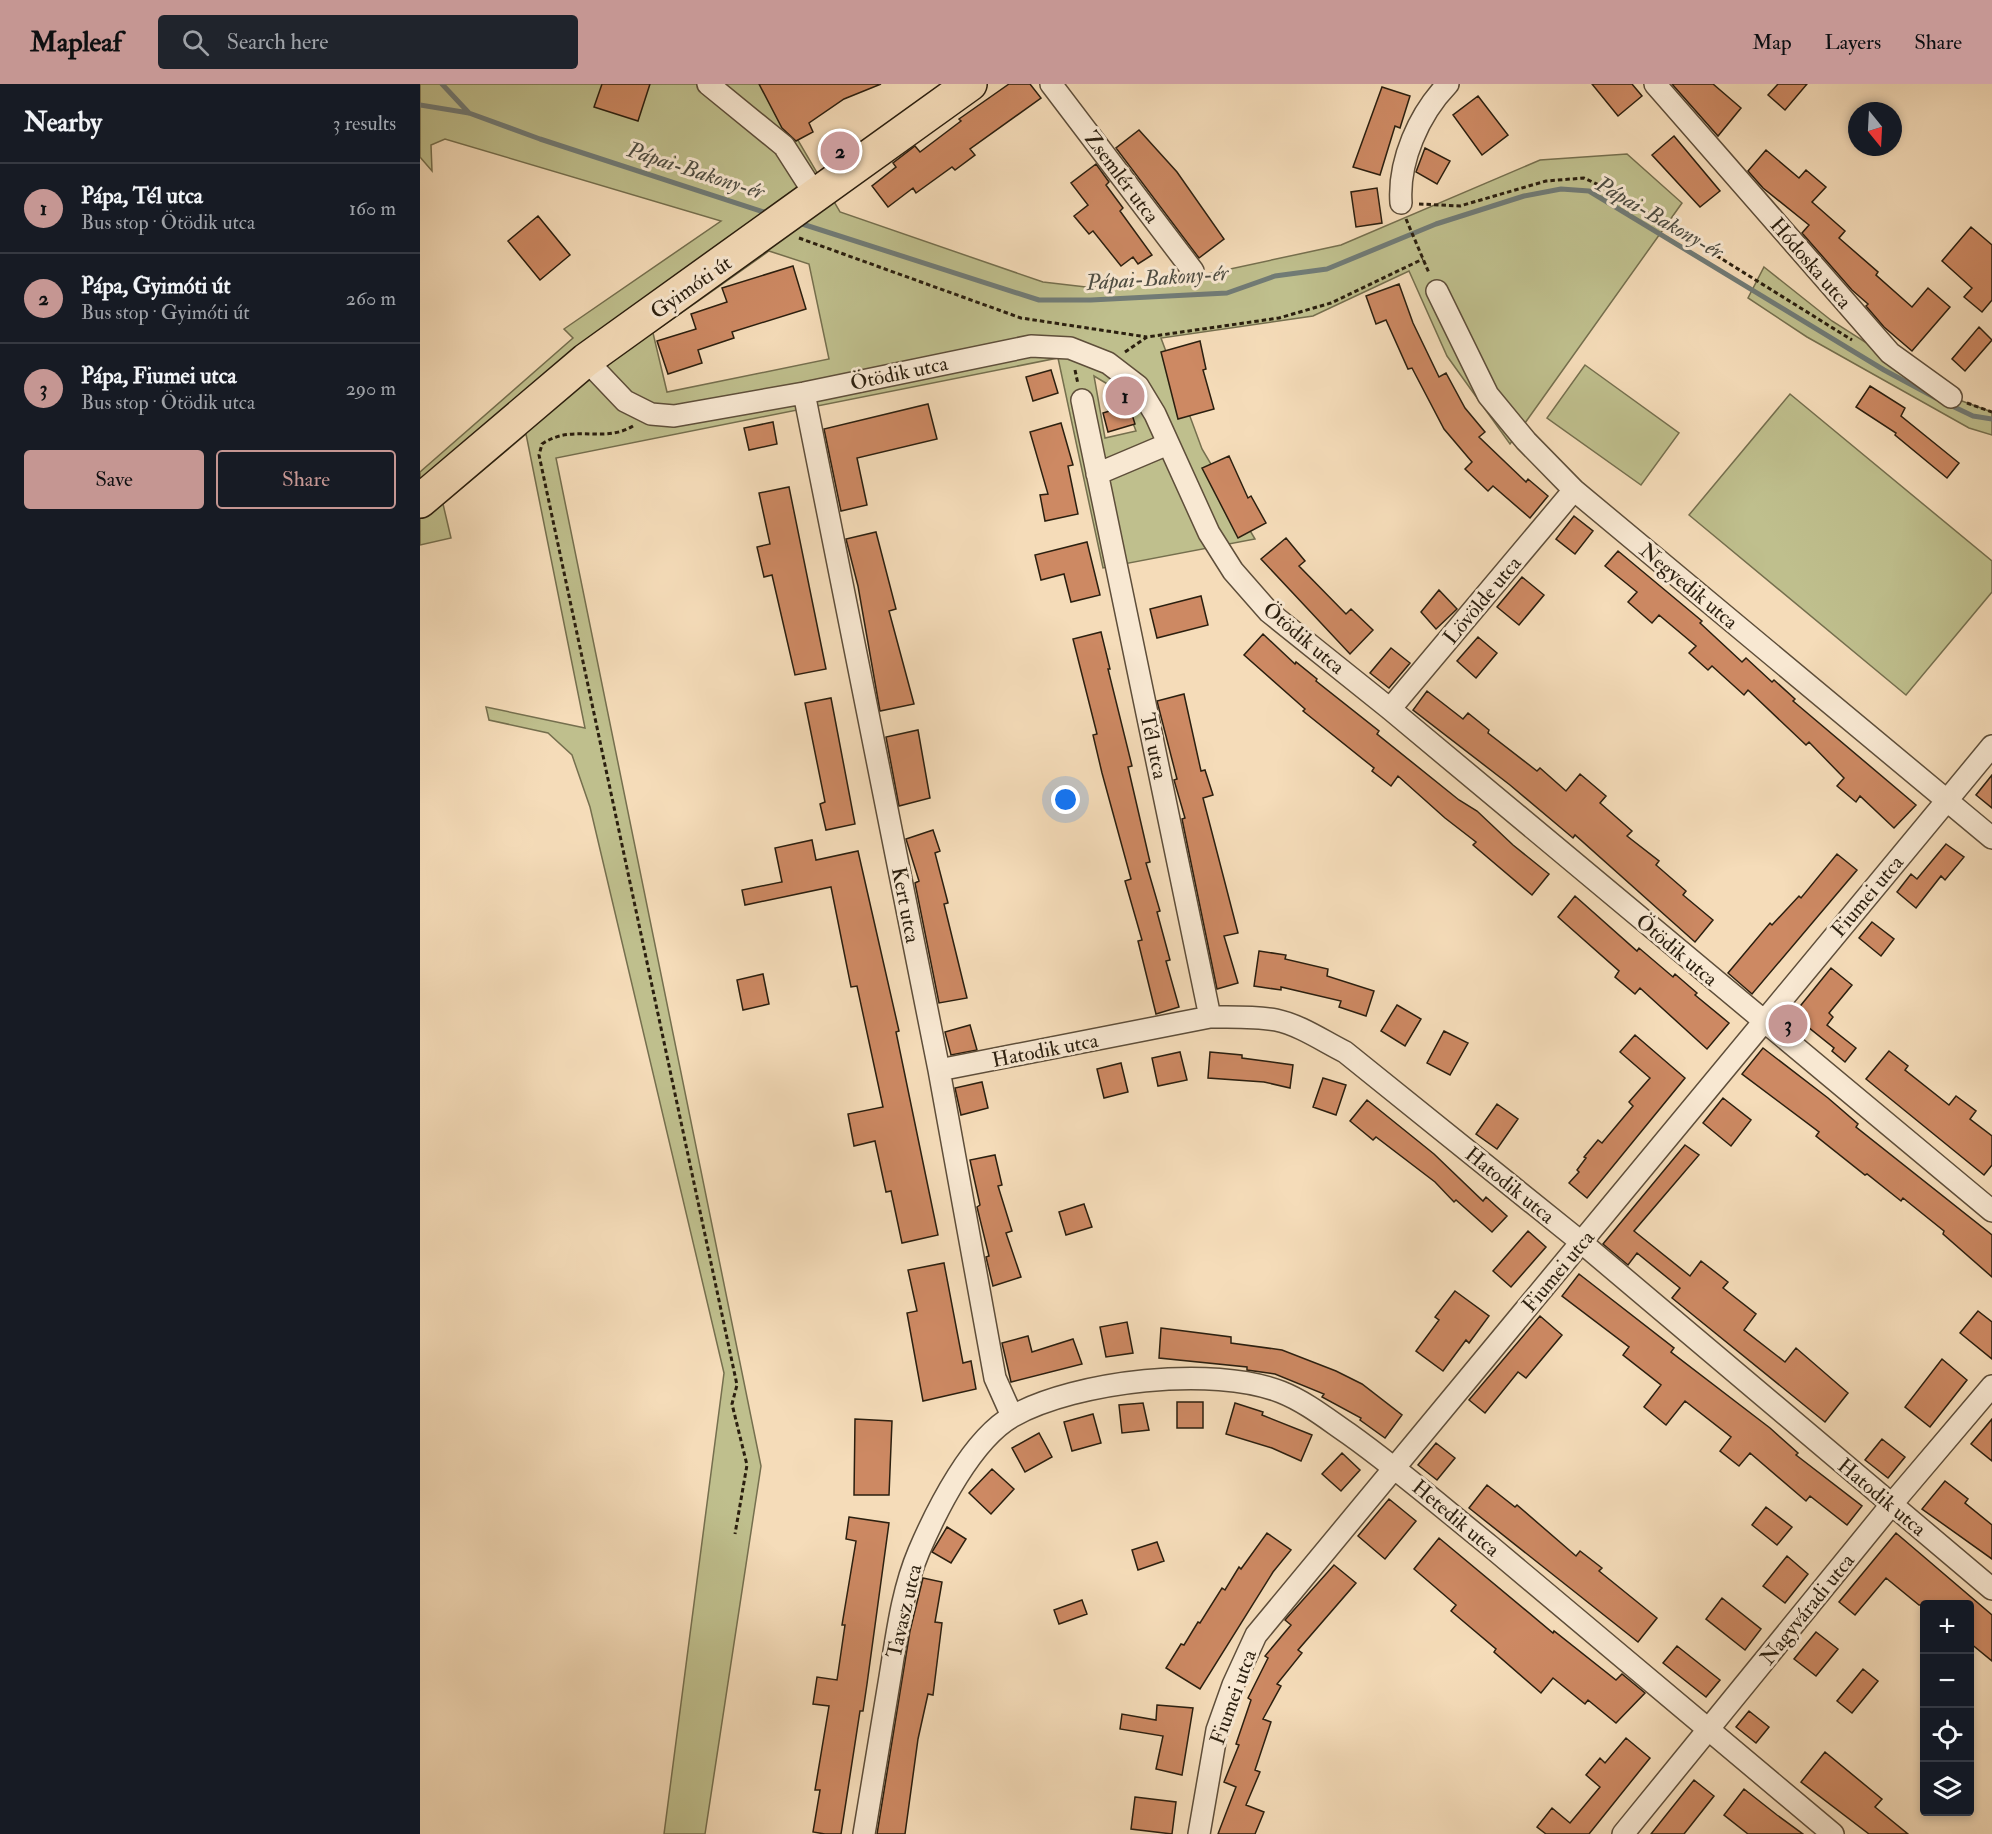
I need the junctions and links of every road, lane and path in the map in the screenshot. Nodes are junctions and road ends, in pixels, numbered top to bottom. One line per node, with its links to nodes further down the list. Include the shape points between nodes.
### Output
1 (708, 84): 6 (street, via 784,146)
2 (970, 84): 6 (main road, Gyimóti út)
3 (1052, 84): 9 (street, Zsemlér utca)
4 (1448, 84): 7 (street, via 1432,104 1405,158 1400,183)
5 (1655, 84): 13 (street, Hódoska utca)
6 (809, 202): 8 (main road, Gyimóti út)
7 (1404, 210): 11 (path, via 1423,259 1331,303 1279,318); 13 (path, via 1460,206 1546,180 1584,178 1616,193 1862,345)
8 (769, 231): 11 (path, via 1021,318); 14 (main road, Gyimóti út)
9 (1193, 270)
10 (1437, 291): 23 (street, Negyedik utca, via 1488,395)
11 (1148, 337): 15 (path)
12 (1070, 348): 15 (street, Ötödik utca); 16 (street, Ötödik utca, via 1031,346); 18 (path)
13 (1890, 353): 17 (street, Hódoska utca)
14 (586, 360): 20 (street, Ötödik utca, via 625,401); 24 (main road, Gyimóti út)
15 (1108, 363): 21 (street, Ötödik utca, via 1138,386)
16 (804, 393): 20 (street, Ötödik utca, via 674,416); 31 (street, Kert utca)
17 (1951, 397): 19 (path)
18 (1082, 400): 22 (street, Tél utca)
19 (1992, 412)
20 (651, 414): 38 (path, via 622,433 572,432 554,436 542,444 539,455 737,1385 732,1404 747,1465)
21 (1168, 444): 22 (street); 25 (street, Ötödik utca, via 1209,533 1233,571 1269,612)
22 (1097, 474): 29 (street, Tél utca)
23 (1574, 490): 25 (street, Lövölde utca); 27 (street, Negyedik utca)
24 (420, 501)
25 (1390, 710): 30 (street, Ötödik utca)
26 (1992, 746): 27 (street, Fiumei utca)
27 (1946, 800): 28 (street, Negyedik utca); 30 (street, Fiumei utca)
28 (1992, 838)
29 (1210, 1017): 31 (street, Hatodik utca); 33 (street, Hatodik utca, via 1278,1020 1345,1052)
30 (1763, 1022): 32 (street, Ötödik utca); 33 (street, Fiumei utca)
31 (939, 1070): 35 (street, Kert utca, via 995,1377)
32 (1992, 1211)
33 (1581, 1242): 36 (street, Fiumei utca); 37 (street, Hatodik utca)
34 (1992, 1386): 37 (street, Nagyváradi utca)
35 (1012, 1416): 36 (street, Hetedik utca, via 1062,1397 1116,1384 1159,1380 1244,1383 1280,1392 1316,1411); 41 (street, Tavasz utca, via 965,1466 918,1553 901,1607)
36 (1395, 1467): 40 (street, Hetedik utca); 42 (street, Fiumei utca, via 1256,1635 1217,1730)
37 (1891, 1505): 39 (street, Hatodik utca); 40 (street, Nagyváradi utca)
38 (735, 1534)
39 (1992, 1589)
40 (1709, 1730): 43 (street, Nagyváradi utca); 44 (street, Hetedik utca)
41 (864, 1834)
42 (1199, 1834)
43 (1623, 1834)
44 (1833, 1834)

